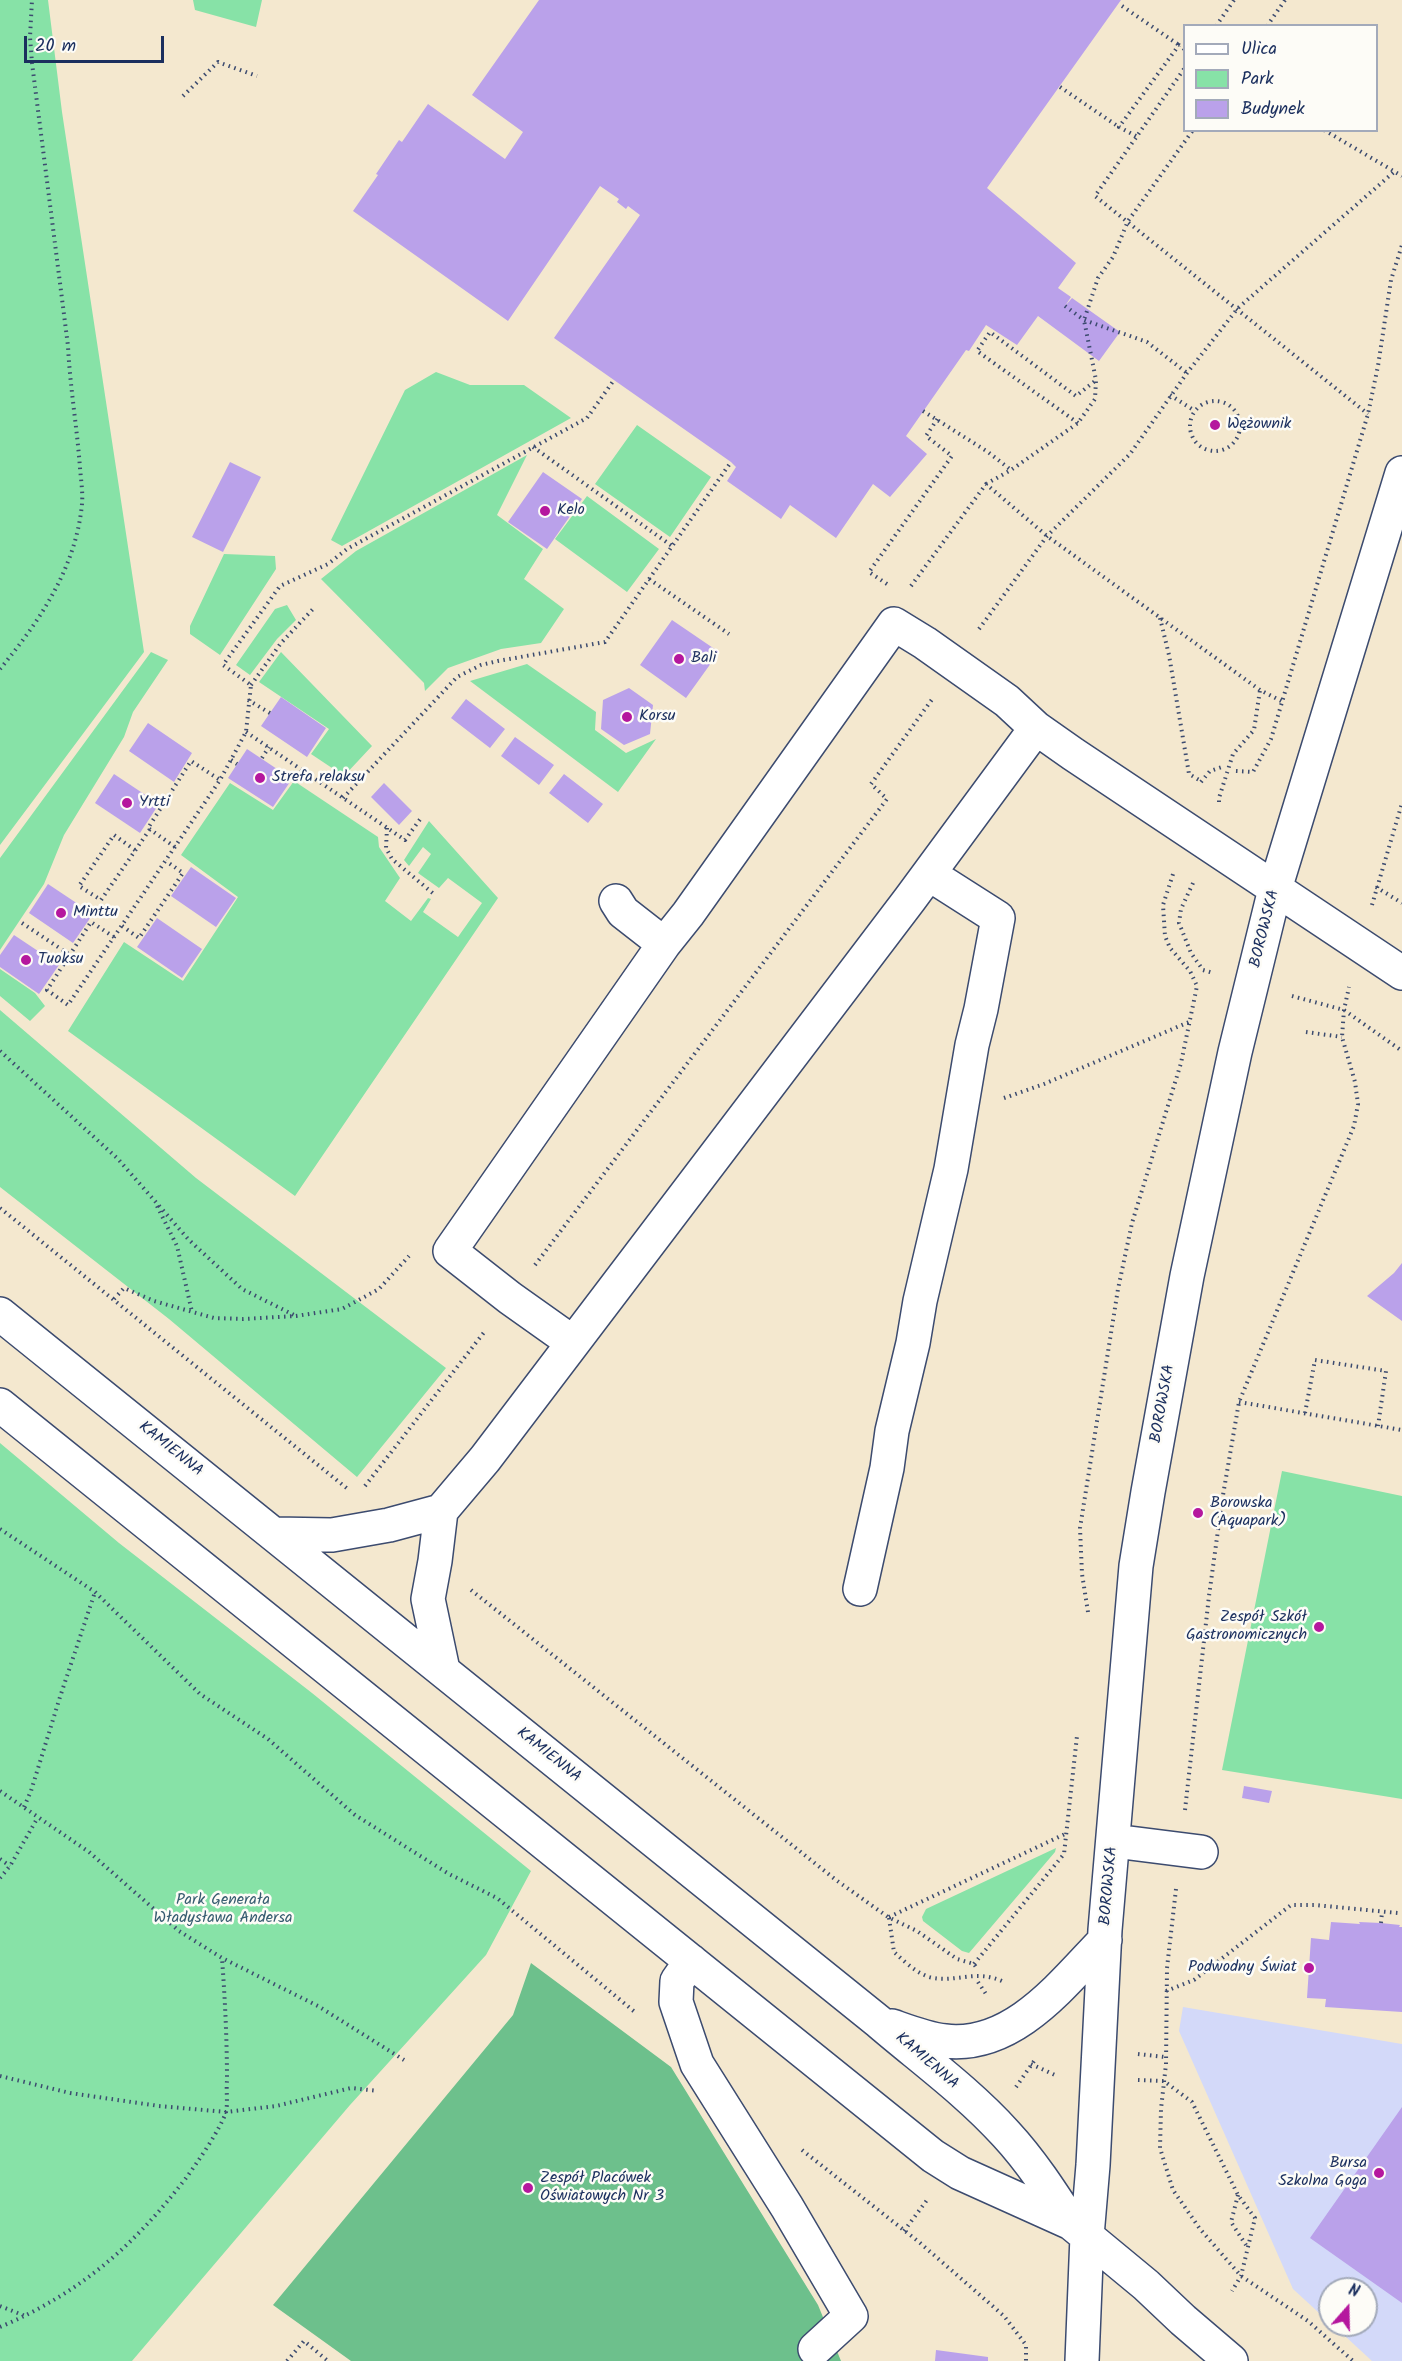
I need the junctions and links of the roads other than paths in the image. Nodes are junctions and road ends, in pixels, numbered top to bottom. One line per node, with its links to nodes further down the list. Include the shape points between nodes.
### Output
1 (1402, 473): 4 (street, BOROWSKA)
2 (1036, 728): 3 (street); 4 (street); 6 (street, via 1007,701 894,624)
3 (929, 874): 9 (street); 13 (street, via 998,918 961,1113)
4 (1275, 889): 7 (street); 15 (street, BOROWSKA, via 1187,1276 1148,1492 1136,1566)
5 (616, 901): 6 (street, via 623,912)
6 (663, 944): 9 (street, via 450,1251)
7 (1402, 973)
8 (0, 1314): 12 (street, KAMIENNA)
9 (572, 1342): 11 (street)
10 (0, 1405): 18 (street, KAMIENNA)
11 (441, 1511): 12 (street, via 332,1535); 14 (street, via 428,1599)
12 (275, 1534): 14 (street, KAMIENNA)
13 (860, 1589)
14 (443, 1670): 19 (street, KAMIENNA)
15 (1114, 1841): 16 (street); 17 (street, BOROWSKA)
16 (1201, 1852)
17 (1105, 1940): 19 (street, via 1035,2011 991,2035 945,2041); 20 (street, BOROWSKA, via 1093,2165)
18 (691, 1961): 20 (street, KAMIENNA, via 933,2156 960,2173); 21 (street, via 677,1981 676,2002 697,2064 851,2316)
19 (879, 2022): 20 (street, KAMIENNA, via 1007,2134)
20 (1079, 2229): 22 (street, BOROWSKA); 23 (street, KAMIENNA)
21 (815, 2349)
22 (1082, 2361)
23 (1231, 2361)

